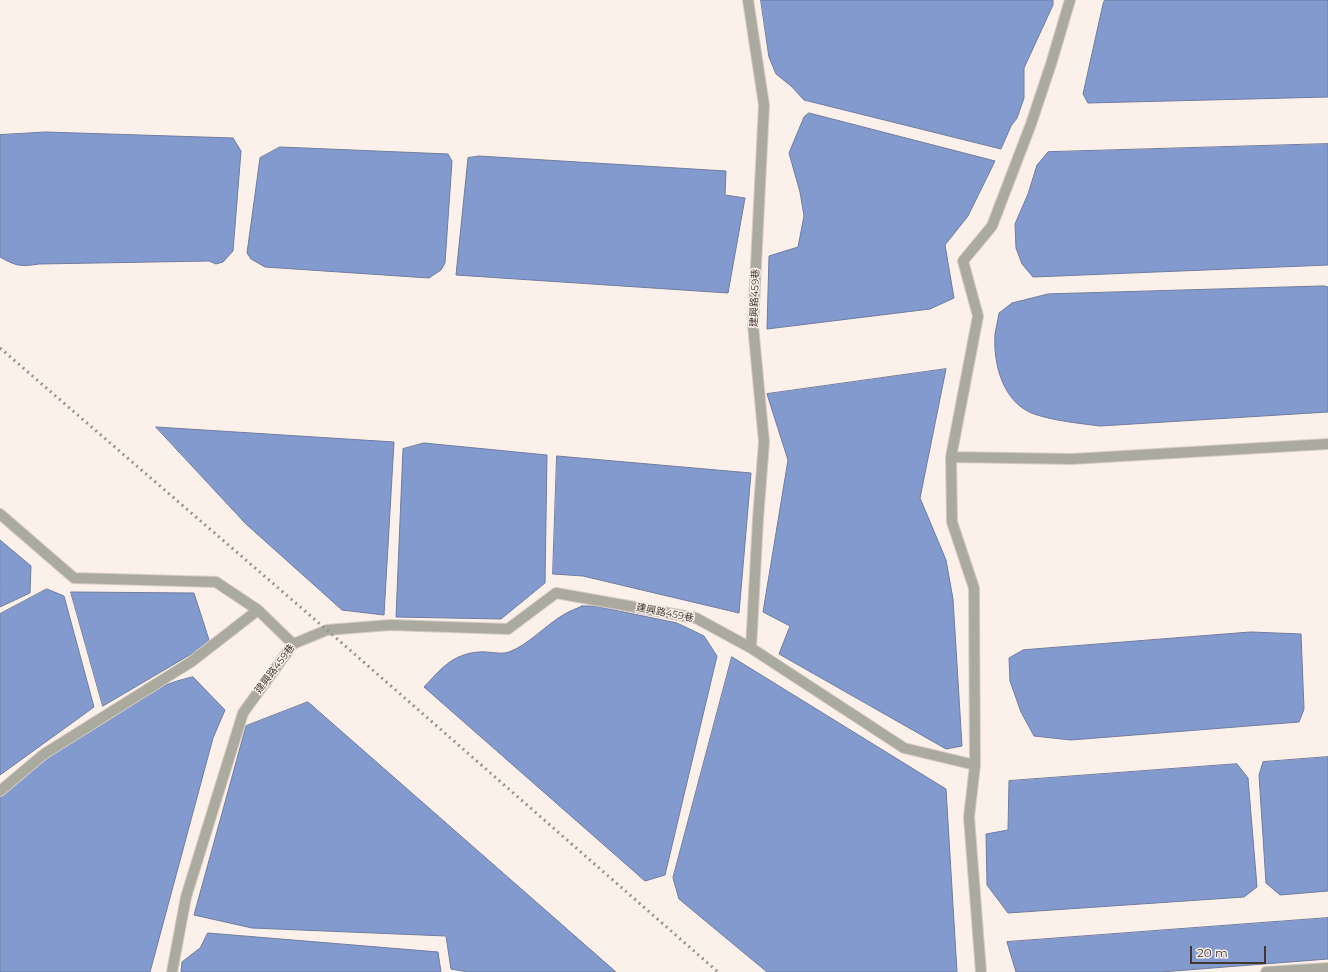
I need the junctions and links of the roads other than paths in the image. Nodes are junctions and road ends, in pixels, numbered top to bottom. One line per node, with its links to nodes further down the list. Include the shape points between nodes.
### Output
1 (748, 0): 8 (lane, 建興路459巷, via 764,105 753,325 764,442)
2 (1070, 0): 4 (lane, via 1031,124 992,226 963,261 978,316)
3 (1328, 444): 4 (lane, via 1072,459)
4 (951, 456): 9 (lane, via 952,522 974,588)
5 (0, 514): 6 (lane, via 74,578 216,582)
6 (258, 610): 7 (lane); 10 (lane, via 191,662 44,754)
7 (293, 644): 8 (lane, 建興路459巷, via 327,630 390,625 508,629 556,593 696,618); 12 (lane, 建興路459巷, via 243,712 186,897)
8 (751, 648): 9 (lane, via 904,748)
9 (974, 765): 13 (lane, via 969,817)
10 (0, 791)
11 (1328, 968): 14 (lane)
12 (172, 972)
13 (981, 972)
14 (1266, 972)

